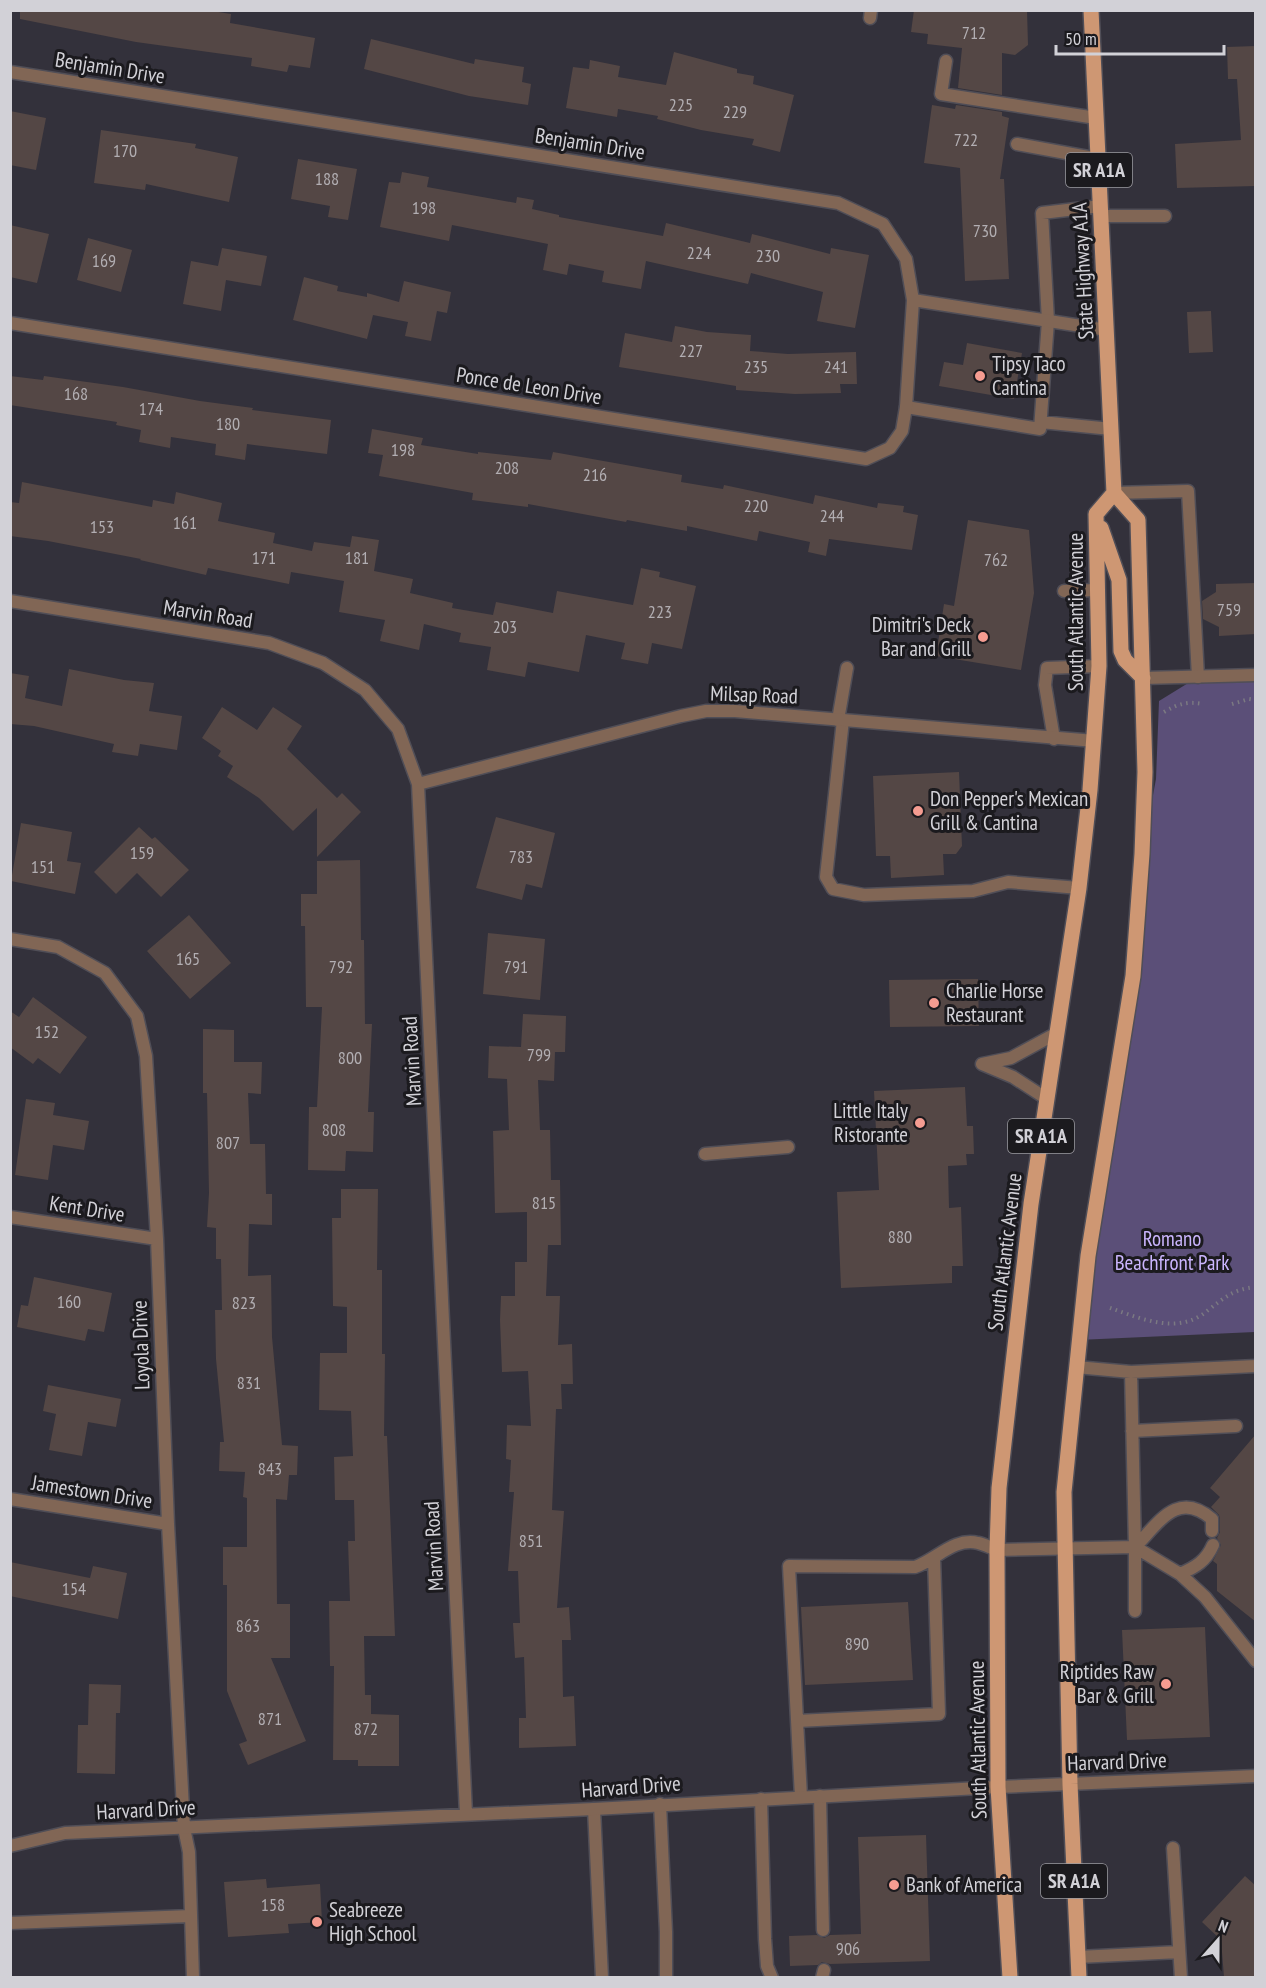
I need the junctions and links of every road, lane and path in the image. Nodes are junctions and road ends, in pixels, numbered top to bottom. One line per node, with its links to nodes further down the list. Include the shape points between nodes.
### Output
1 (1091, 10): 4 (main road, State Highway A1A / SR A1A)
2 (946, 61): 4 (street, via 941,94)
3 (10, 72): 9 (street, Benjamin Drive, via 838,203 883,224 906,259)
4 (1096, 118): 6 (main road, State Highway A1A / SR A1A)
5 (1017, 144): 6 (street)
6 (1099, 159): 7 (main road, State Highway A1A / SR A1A)
7 (1101, 211): 8 (street); 10 (street, via 1042,213); 12 (main road, State Highway A1A / SR A1A)
8 (1165, 216)
9 (912, 300): 10 (street); 13 (street, Ponce de Leon Drive)
10 (1048, 321): 12 (street); 14 (street)
11 (10, 323): 13 (street, Ponce de Leon Drive, via 866,459 890,448 902,431)
12 (1107, 330): 15 (main road, State Highway A1A / SR A1A)
13 (906, 407): 14 (street, via 1040,429)
14 (1041, 422): 15 (street)
15 (1112, 429): 16 (main road, State Highway A1A / SR A1A)
16 (1114, 493): 17 (main road, South Atlantic Avenue); 24 (street, via 1188,491); 25 (main road, SR A1A, via 1138,520)
17 (1096, 514): 18 (main road, South Atlantic Avenue / SR A1A); 25 (main road, via 1119,580 1121,651)
18 (1098, 590): 19 (street); 21 (main road, South Atlantic Avenue / SR A1A)
19 (1064, 591)
20 (10, 601): 33 (street, Marvin Road, via 269,644 323,663 365,690 398,729)
21 (1099, 666): 31 (street, via 1047,668 1045,685); 32 (main road, South Atlantic Avenue / SR A1A)
22 (848, 668): 30 (street)
23 (1256, 675): 24 (street)
24 (1198, 677): 25 (street)
25 (1143, 678): 45 (main road, SR A1A, via 1142,854 1133,976 1088,1256)
26 (1256, 700): 28 (path)
27 (1203, 704): 29 (path, via 1181,703)
28 (1232, 704)
29 (1164, 712)
30 (841, 720): 31 (street, Milsap Road); 33 (street, Milsap Road, via 706,711); 34 (street, via 826,877 833,889 864,894 973,891 1008,882)
31 (1054, 739): 32 (street, Milsap Road)
32 (1095, 741): 34 (main road, South Atlantic Avenue / SR A1A)
33 (418, 784): 69 (street, Marvin Road)
34 (1079, 888): 36 (main road, South Atlantic Avenue / SR A1A)
35 (10, 939): 41 (street, Loyola Drive, via 58,947 105,973 137,1016 146,1056)
36 (1057, 1033): 37 (main road, South Atlantic Avenue / SR A1A); 37 (street, via 1011,1058 982,1064 1013,1077)
37 (1047, 1099): 55 (main road, South Atlantic Avenue / SR A1A, via 1024,1262 999,1488)
38 (788, 1147): 39 (street)
39 (705, 1154)
40 (10, 1217): 41 (street, Kent Drive)
41 (157, 1239): 50 (street, Loyola Drive)
42 (1256, 1287): 43 (path, via 1240,1288 1189,1323 1149,1322)
43 (1110, 1308)
44 (1256, 1366): 46 (street)
45 (1076, 1367): 46 (street); 54 (main road, SR A1A, via 1064,1492)
46 (1131, 1372): 48 (street)
47 (1236, 1426): 48 (street)
48 (1132, 1431): 53 (street)
49 (10, 1499): 50 (street, Jamestown Drive)
50 (168, 1524): 70 (street, Loyola Drive)
51 (1212, 1531): 53 (street, via 1212,1518 1188,1507 1168,1512)
52 (1213, 1545): 57 (street, via 1208,1557)
53 (1135, 1547): 54 (street); 57 (street); 58 (street)
54 (1065, 1549): 55 (street); 62 (main road, SR A1A)
55 (997, 1550): 56 (street, via 976,1542 956,1545); 63 (main road, South Atlantic Avenue / SR A1A)
56 (934, 1557): 60 (street, via 939,1714); 60 (street, via 915,1567 789,1566)
57 (1180, 1574): 59 (street, via 1205,1597)
58 (1135, 1611)
59 (1256, 1661)
60 (797, 1721): 65 (street)
61 (1256, 1776): 62 (street, Harvard Drive)
62 (1070, 1784): 63 (street, Harvard Drive); 77 (main road, SR A1A)
63 (998, 1787): 64 (street, Harvard Drive); 82 (main road, South Atlantic Avenue / SR A1A)
64 (820, 1796): 65 (street, Harvard Drive); 75 (street)
65 (801, 1797): 66 (street, Harvard Drive)
66 (761, 1799): 67 (street, Harvard Drive); 81 (street, via 767,1966)
67 (660, 1804): 68 (street, Harvard Drive); 80 (street)
68 (594, 1809): 69 (street, Harvard Drive); 79 (street)
69 (466, 1814): 70 (street, Harvard Drive)
70 (184, 1828): 71 (street, Harvard Drive, via 65,1833); 73 (street, Loyola Drive, via 189,1852)
71 (10, 1846)
72 (1173, 1848): 76 (street)
73 (191, 1916): 74 (street); 78 (street, Loyola Drive)
74 (10, 1923)
75 (823, 1930)
76 (1179, 1952): 77 (street); 84 (street)
77 (1078, 1957): 83 (main road, SR A1A)
78 (193, 1977)
79 (602, 1977)
80 (666, 1977)
81 (772, 1977)
82 (1010, 1977)
83 (1079, 1977)
84 (1181, 1977)

